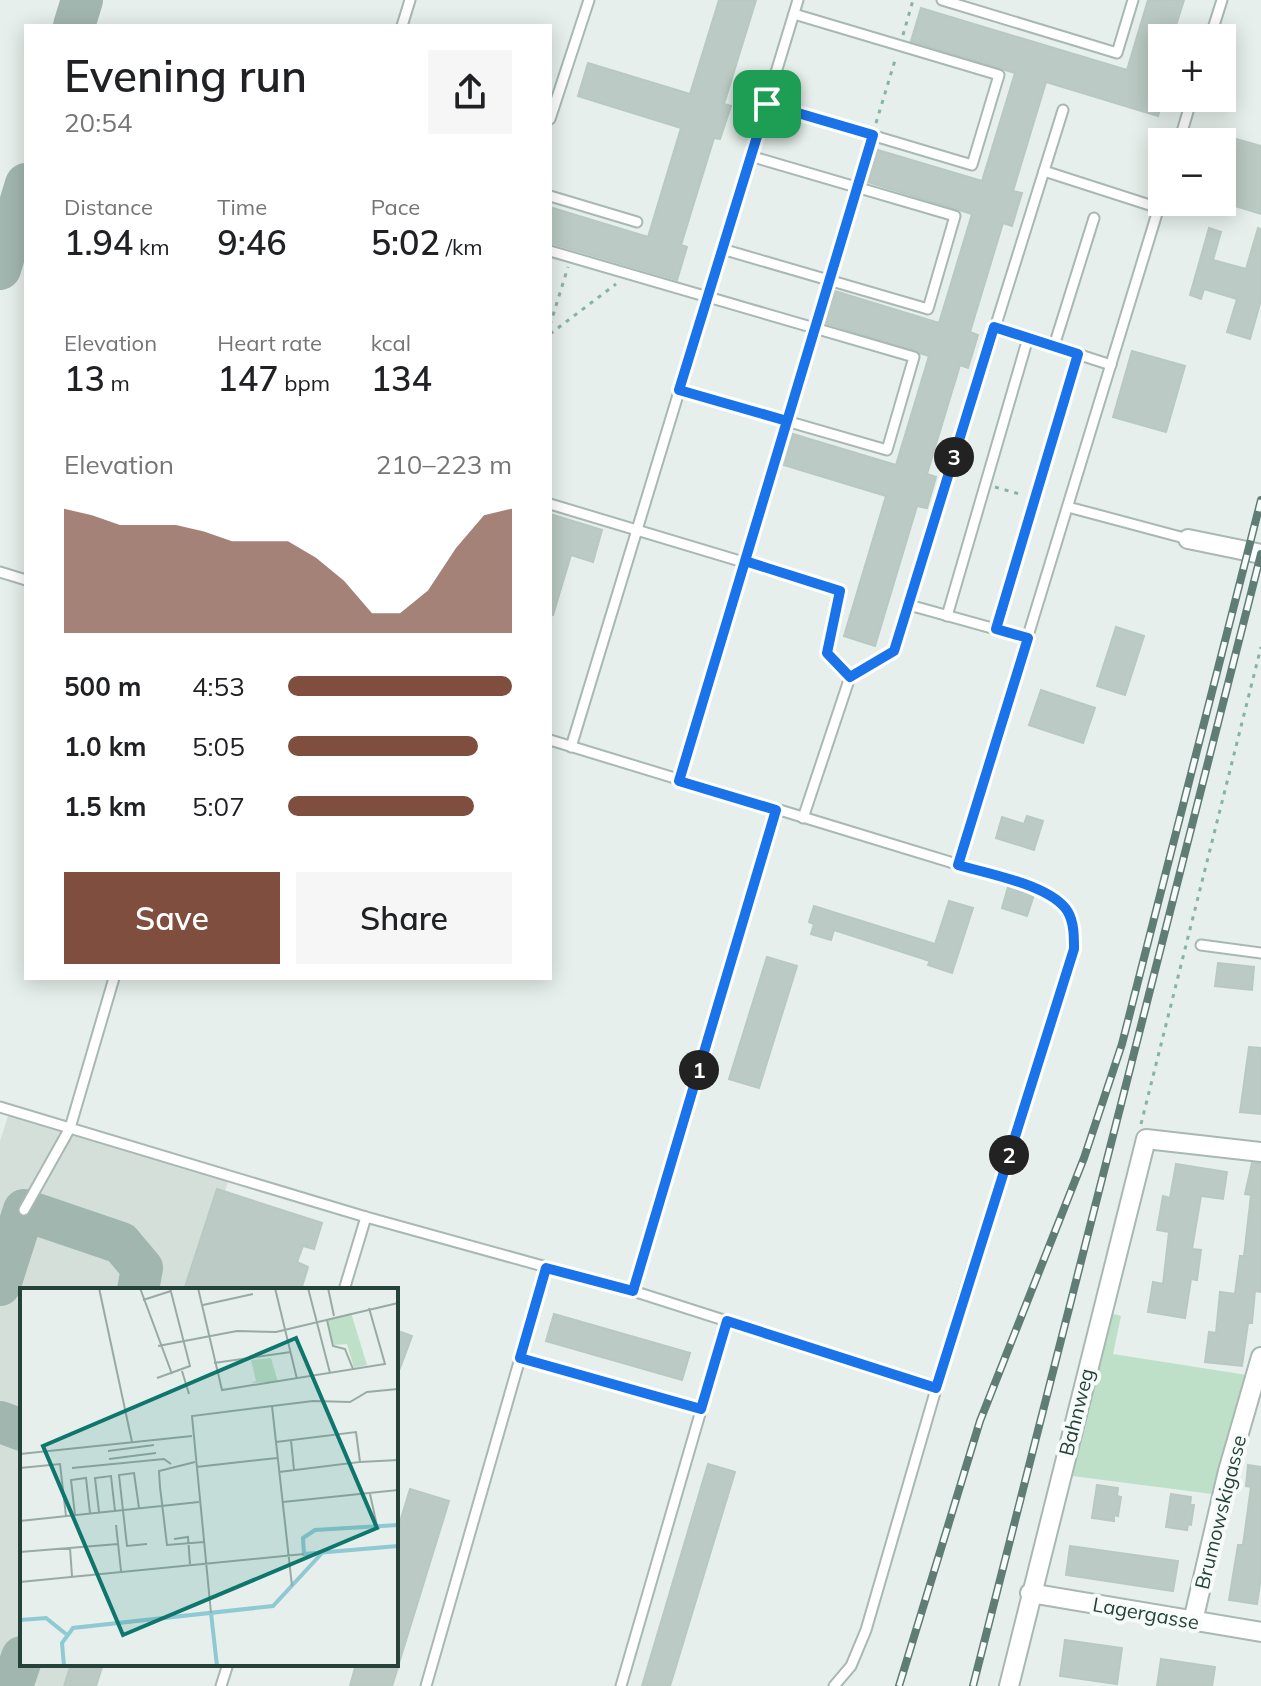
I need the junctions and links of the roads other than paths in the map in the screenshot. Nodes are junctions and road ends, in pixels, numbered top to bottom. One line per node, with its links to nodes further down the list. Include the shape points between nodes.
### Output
1 (410, 0): 8 (lane)
2 (589, 0): 12 (lane)
3 (798, 0): 7 (lane)
4 (942, 0): 5 (lane, via 1117,53)
5 (1133, 0)
6 (1222, 0): 9 (lane)
7 (794, 14): 10 (lane); 10 (lane, via 999,75 972,165)
8 (403, 24)
9 (1214, 24)
10 (767, 104): 13 (lane)
11 (1063, 110): 14 (lane)
12 (552, 113)
13 (750, 156): 20 (lane); 20 (lane, via 955,216 928,309)
14 (1044, 171): 16 (lane); 23 (lane)
15 (552, 197): 19 (lane)
16 (1148, 204)
17 (1157, 216): 27 (lane)
18 (1094, 218): 25 (lane)
19 (637, 222)
20 (722, 249): 22 (lane)
21 (552, 252): 22 (lane)
22 (707, 298): 28 (lane); 28 (lane, via 914,357 887,450)
23 (994, 327): 24 (lane); 36 (lane)
24 (1028, 338): 25 (lane); 37 (lane)
25 (1054, 346): 26 (lane)
26 (1078, 354): 27 (lane); 38 (lane)
27 (1111, 365): 30 (lane)
28 (679, 390): 31 (lane)
29 (552, 505): 31 (lane)
30 (1068, 507): 32 (lane); 39 (lane)
31 (636, 531): 40 (lane, via 840,591 827,653); 42 (lane)
32 (1188, 539): 33 (street)
33 (1261, 554)
34 (0, 572): 35 (lane)
35 (24, 579)
36 (909, 605): 37 (lane); 40 (lane, via 894,651)
37 (947, 616): 38 (lane)
38 (996, 629): 39 (lane)
39 (1028, 638): 45 (lane)
40 (850, 677): 44 (lane)
41 (552, 741): 42 (lane)
42 (571, 747): 43 (lane)
43 (776, 810): 44 (lane); 56 (lane)
44 (803, 818): 45 (lane)
45 (958, 865): 60 (lane, via 1042,890 1058,900 1074,929 1074,949)
46 (1201, 945): 47 (lane)
47 (1261, 953)
48 (113, 980): 50 (lane)
49 (0, 1107): 50 (lane)
50 (70, 1128): 52 (lane); 53 (lane)
51 (1261, 1152): 62 (street, Bahnweg, via 1146,1139)
52 (24, 1210)
53 (366, 1217): 54 (lane); 55 (lane)
54 (546, 1268): 56 (lane); 59 (lane)
55 (345, 1288)
56 (633, 1291): 57 (lane)
57 (727, 1321): 60 (lane); 61 (lane)
58 (1261, 1357): 63 (street, Brumowskigasse)
59 (520, 1358): 61 (lane); 67 (lane)
60 (936, 1388): 69 (lane, via 866,1630 851,1666)
61 (701, 1409): 68 (lane)
62 (1030, 1593): 63 (street, Lagergasse); 70 (street, Bahnweg)
63 (1193, 1621): 64 (street, Lagergasse)
64 (1261, 1632)
65 (227, 1666): 66 (lane)
66 (221, 1686)
67 (426, 1686)
68 (621, 1686)
69 (834, 1686)
70 (1009, 1686)

